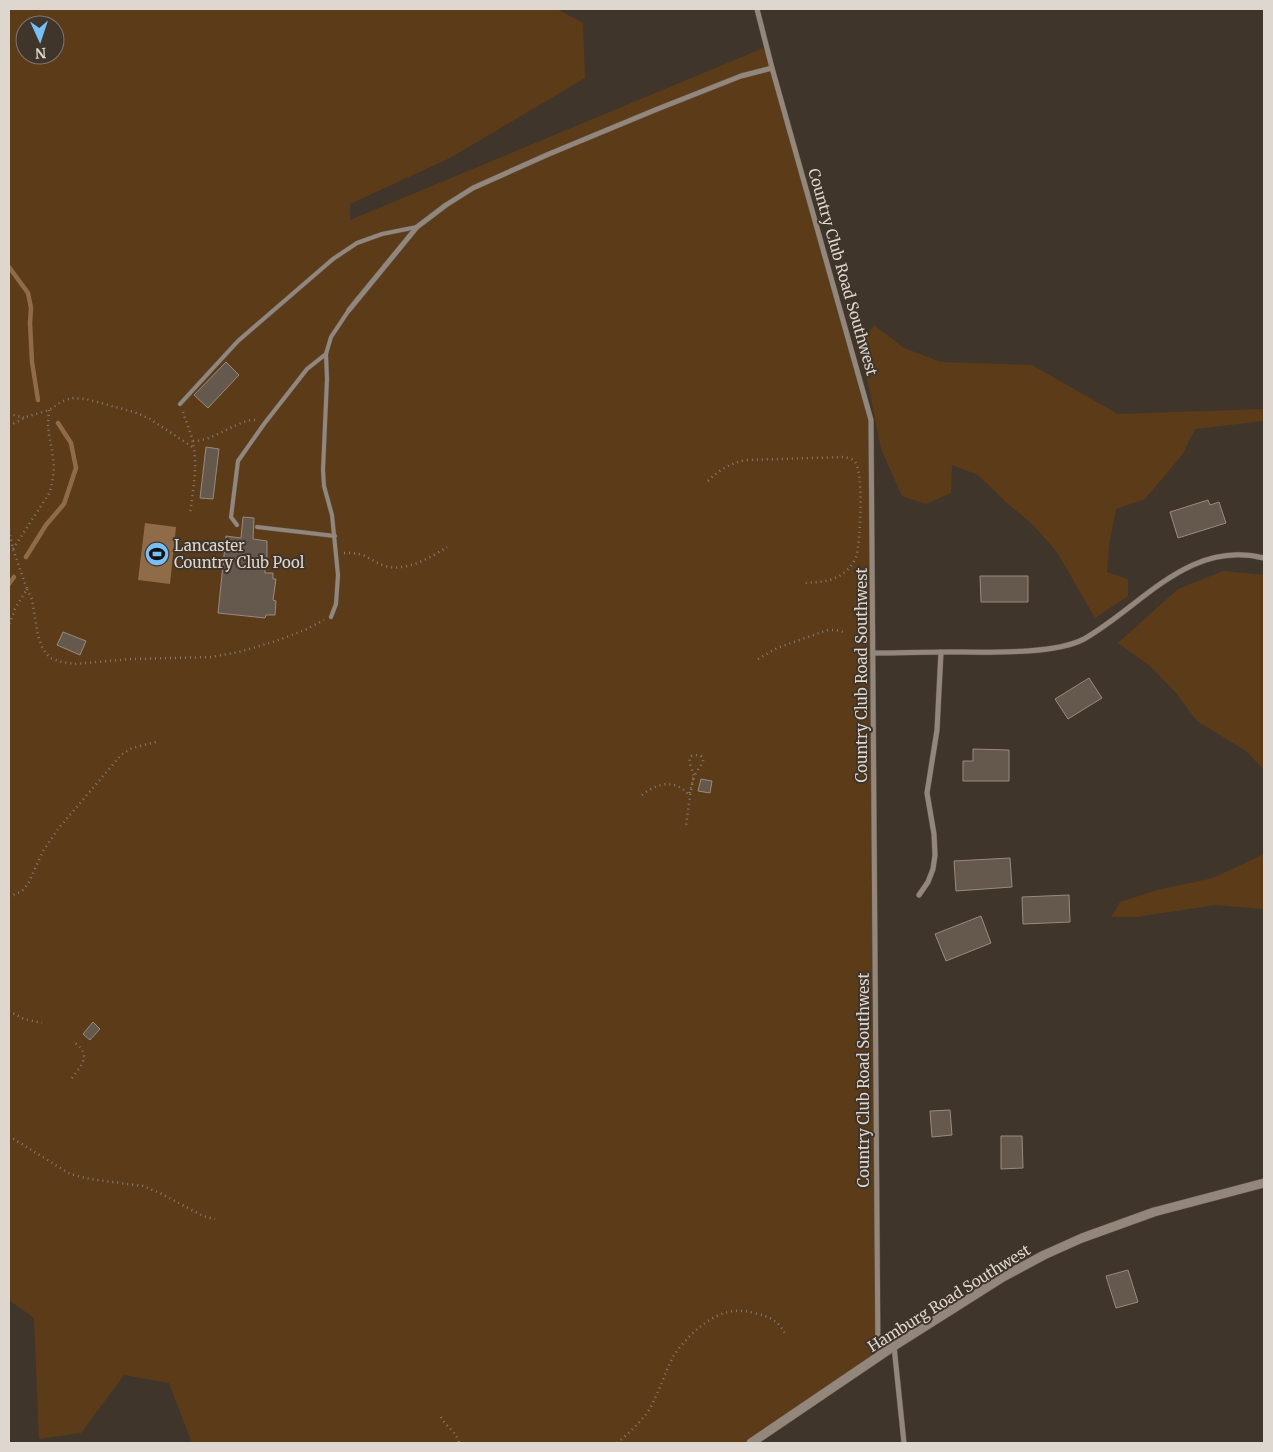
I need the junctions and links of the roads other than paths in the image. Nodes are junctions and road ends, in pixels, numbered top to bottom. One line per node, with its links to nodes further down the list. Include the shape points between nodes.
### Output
1 (757, 9): 2 (street, Country Club Road Southwest)
2 (772, 68): 3 (street, via 741,76 655,110 473,188); 13 (street, Country Club Road Southwest, via 871,420)
3 (417, 227): 4 (street); 6 (lane, via 374,237 333,259 238,341)
4 (349, 310): 5 (lane, via 331,337)
5 (326, 354): 7 (lane, via 307,369 238,461 231,518); 9 (lane, via 323,470)
6 (180, 404)
7 (237, 525)
8 (257, 527): 9 (lane)
9 (335, 536): 11 (lane, via 338,575 336,604)
10 (1264, 558): 12 (street, via 1241,554 1201,562 1165,580 1082,640 1063,646 1042,650)
11 (331, 616)
12 (941, 652): 13 (street); 14 (street, via 937,730 927,793 935,855 928,882)
13 (873, 654): 17 (street, Country Club Road Southwest)
14 (919, 895)
15 (1264, 1183): 16 (street, Hamburg Road Southwest, via 1154,1212 1082,1238 1003,1277)
16 (894, 1346): 17 (street, Hamburg Road Southwest); 19 (street)
17 (878, 1357): 18 (street, Hamburg Road Southwest)
18 (751, 1443)
19 (904, 1443)

